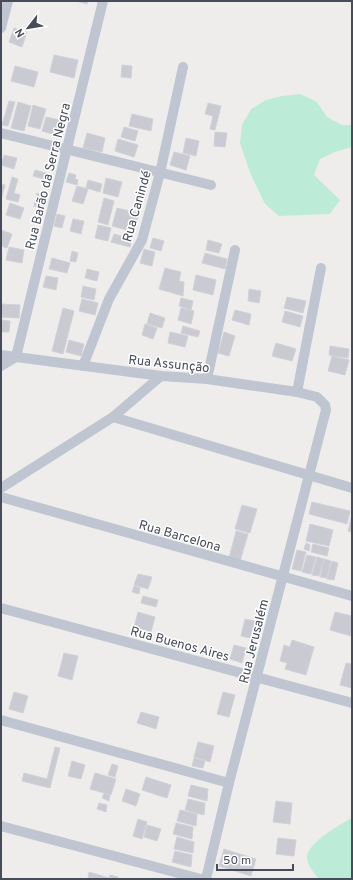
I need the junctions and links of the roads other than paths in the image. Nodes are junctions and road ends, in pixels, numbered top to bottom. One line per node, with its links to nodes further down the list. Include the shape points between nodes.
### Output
1 (8, 1): 3 (street)
2 (103, 1): 6 (street, Rua Barão da Serra Negra)
3 (1, 28)
4 (183, 67): 7 (street, Rua Canindé)
5 (1, 133): 6 (street)
6 (67, 150): 7 (street); 12 (street, Rua Barão da Serra Negra)
7 (160, 173): 8 (street); 14 (street, Rua Canindé, via 142,240 109,299)
8 (211, 185)
9 (235, 250): 16 (street)
10 (320, 268): 17 (street)
11 (1, 355): 12 (street, Rua Assunção)
12 (16, 357): 13 (street); 14 (street, Rua Assunção)
13 (1, 366)
14 (83, 366): 15 (street, Rua Assunção)
15 (161, 376): 16 (street, Rua Assunção); 19 (street)
16 (207, 379): 17 (street, Rua Assunção)
17 (297, 392): 18 (street, Rua Assunção, via 317,397 326,405)
18 (326, 410): 20 (street, Rua Jerusalém)
19 (113, 417): 20 (street); 21 (street)
20 (308, 476): 22 (street); 24 (street, Rua Jerusalém)
21 (1, 488)
22 (352, 488)
23 (1, 497): 24 (street, Rua Barcelona)
24 (283, 577): 25 (street, Rua Barcelona); 27 (street, Rua Jerusalém)
25 (352, 596)
26 (1, 608): 27 (street, Rua Buenos Aires)
27 (257, 678): 28 (street, Rua Buenos Aires); 30 (street, Rua Jerusalém)
28 (352, 703)
29 (1, 720): 30 (street)
30 (229, 783): 33 (street, Rua Jerusalém)
31 (1, 826): 32 (street)
32 (200, 879)
33 (206, 879)

